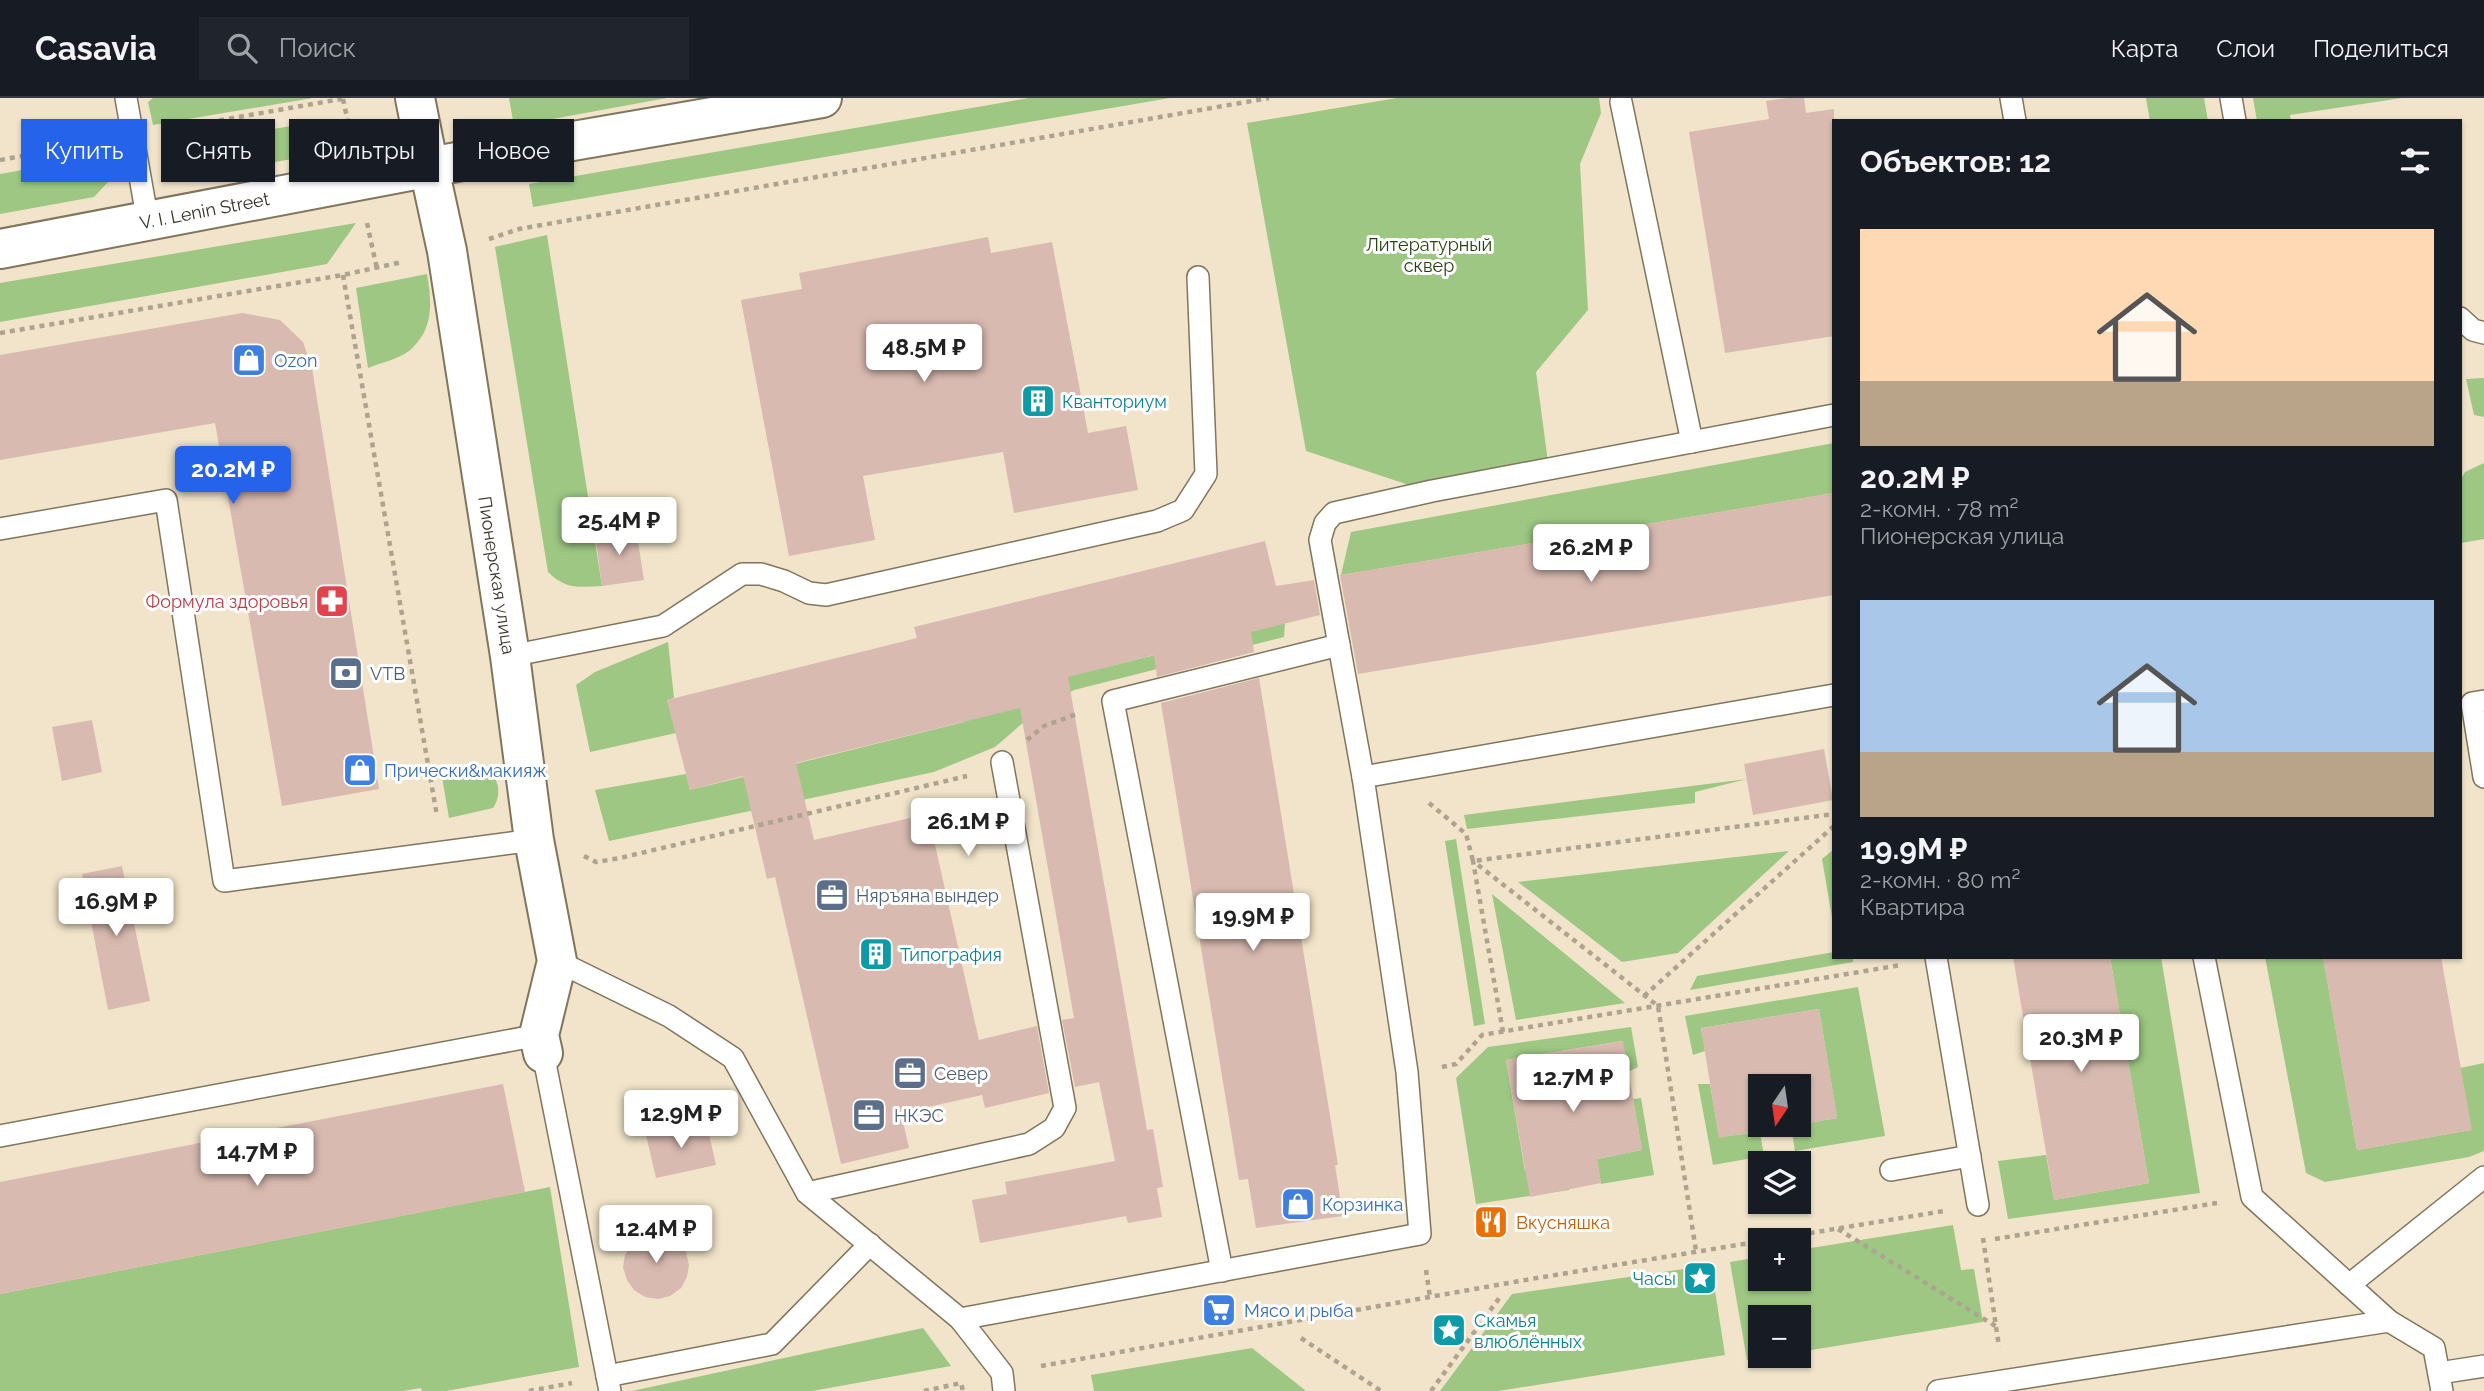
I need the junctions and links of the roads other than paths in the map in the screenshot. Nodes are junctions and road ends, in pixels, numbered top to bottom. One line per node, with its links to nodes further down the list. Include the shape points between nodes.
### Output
1 (126, 98): 13 (lane)
2 (415, 98): 7 (street, Пионерская улица)
3 (822, 98): 10 (street, V. I. Lenin Street)
4 (2011, 98): 8 (lane)
5 (2231, 98): 9 (lane)
6 (1621, 102): 19 (lane)
7 (419, 119)
8 (2015, 119)
9 (2235, 119)
10 (439, 166)
11 (356, 182): 13 (street, V. I. Lenin Street)
12 (432, 182): 22 (street, Пионерская улица, via 447,251)
13 (148, 222): 14 (street, V. I. Lenin Street)
14 (0, 249)
15 (1198, 277): 22 (lane, via 1206,474 1183,510 1157,521 826,595 761,574 742,574 663,626)
16 (2462, 320): 17 (lane, via 2473,330)
17 (2484, 332)
18 (1832, 415): 19 (lane)
19 (1692, 442): 21 (lane, via 1334,513 1320,540)
20 (0, 529): 28 (lane, via 166,500 224,881)
21 (1339, 645): 26 (lane); 40 (lane, via 1113,701)
22 (510, 656): 28 (street, Пионерская улица)
23 (1832, 695): 26 (lane)
24 (2484, 701): 27 (lane, via 2472,703)
25 (1002, 762): 37 (lane, via 1065,1108 1054,1128 1029,1144)
26 (1363, 777): 40 (lane, via 1408,1073 1420,1234)
27 (2484, 777)
28 (534, 839): 31 (street, Пионерская улица)
29 (1936, 959): 34 (lane)
30 (2204, 959): 41 (lane, via 2252,1197)
31 (557, 961): 32 (street, Пионерская улица); 37 (lane, via 669,1016 733,1058)
32 (541, 1044): 33 (lane); 46 (lane)
33 (0, 1136)
34 (1970, 1156): 35 (lane); 38 (lane)
35 (1891, 1170)
36 (2484, 1177): 41 (lane)
37 (807, 1193): 39 (lane)
38 (1978, 1205)
39 (870, 1244): 42 (lane); 46 (lane, via 772,1344)
40 (1222, 1271): 42 (lane)
41 (2348, 1285): 43 (lane)
42 (960, 1319): 47 (lane, via 1002,1373)
43 (2389, 1321): 45 (lane, via 2434,1348); 48 (lane)
44 (2484, 1366): 45 (lane)
45 (2440, 1382)
46 (609, 1384)
47 (1004, 1391)
48 (1938, 1391)

